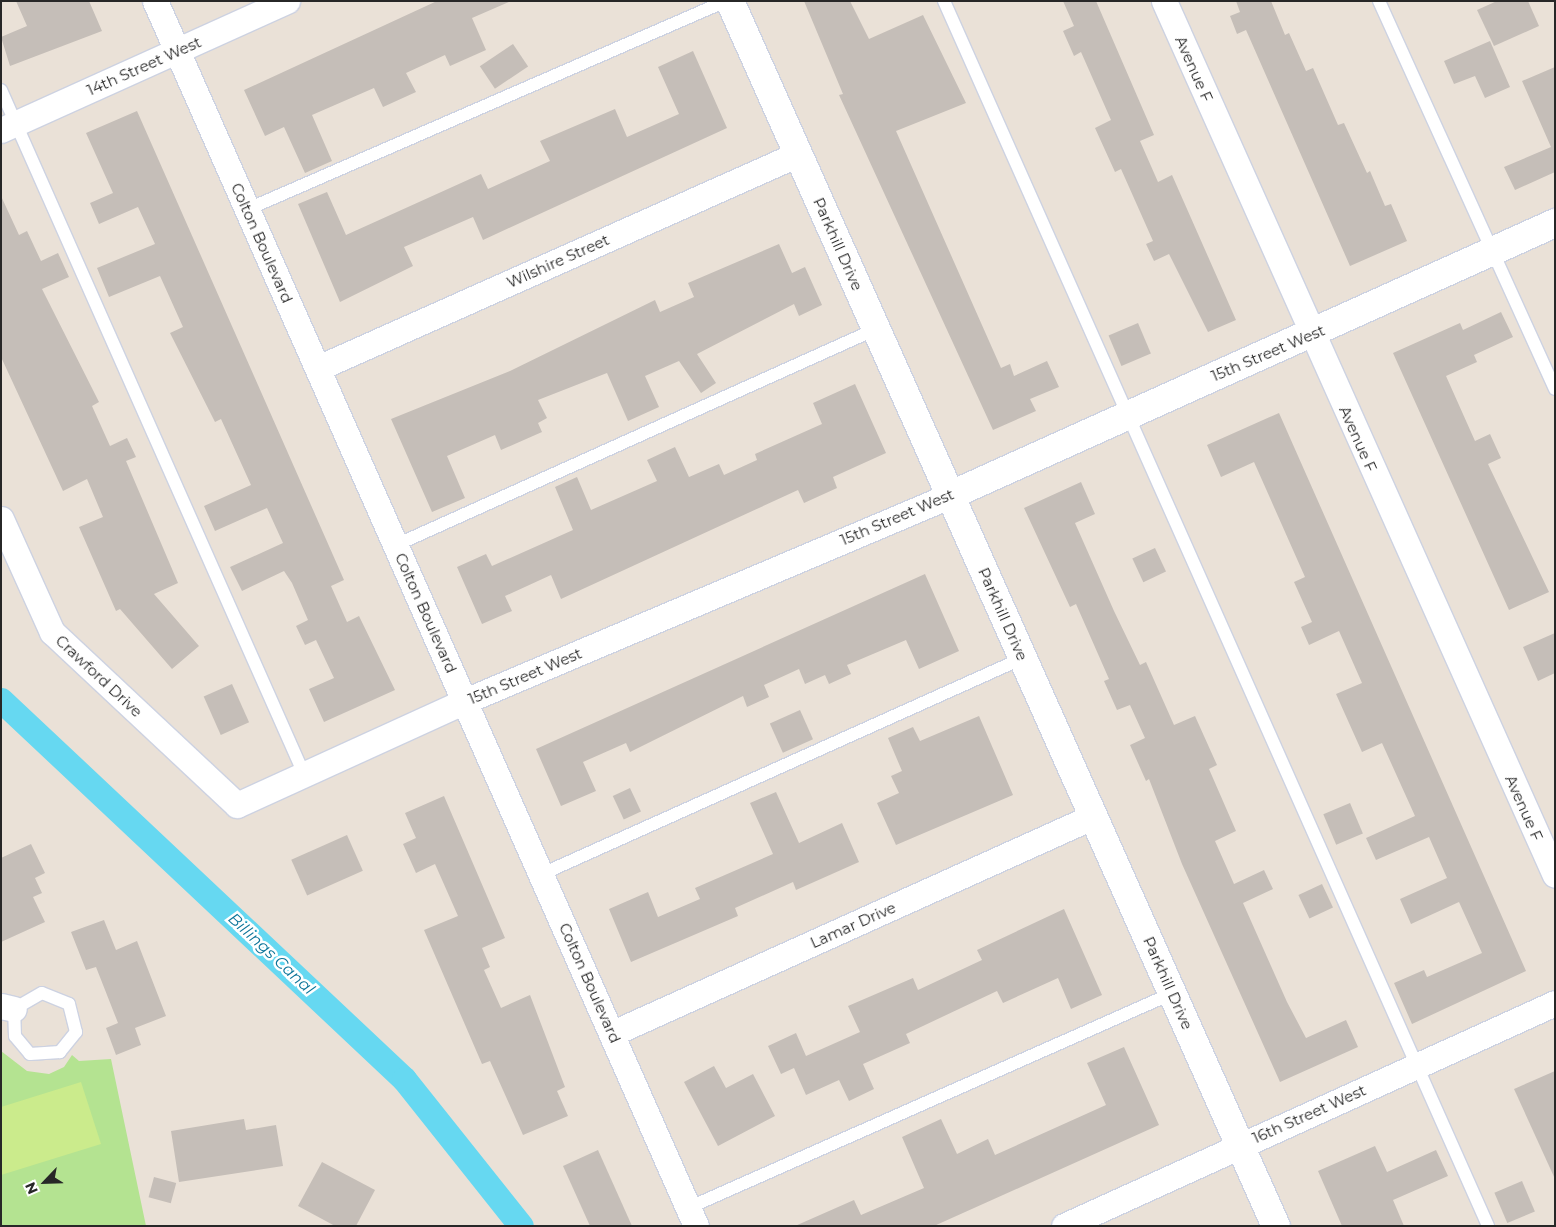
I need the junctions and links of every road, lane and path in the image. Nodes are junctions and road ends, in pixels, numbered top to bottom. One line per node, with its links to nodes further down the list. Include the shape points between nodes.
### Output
1 (155, 1): 8 (street, Colton Boulevard)
2 (287, 1): 8 (street, 14th Street West)
3 (726, 1): 12 (lane)
4 (730, 1): 11 (street, Parkhill Drive)
5 (944, 1): 19 (lane)
6 (1164, 1): 16 (street, Avenue F)
7 (1379, 1): 14 (lane)
8 (177, 51): 10 (street, 14th Street West); 12 (street, Colton Boulevard)
9 (1, 90): 10 (lane)
10 (9, 126): 25 (lane)
11 (798, 154): 15 (street, Parkhill Drive); 17 (street, Wilshire Street)
12 (248, 209): 17 (street, Colton Boulevard)
13 (1555, 223): 14 (street, 15th Street West)
14 (1490, 253): 16 (street, 15th Street West); 18 (lane)
15 (876, 329): 20 (street, Parkhill Drive); 22 (lane)
16 (1311, 335): 19 (street, 15th Street West); 29 (street, Avenue F)
17 (318, 368): 22 (street, Colton Boulevard)
18 (1555, 389)
19 (1126, 415): 20 (street, 15th Street West); 34 (lane)
20 (949, 496): 23 (street, Parkhill Drive); 24 (street, 15th Street West)
21 (1, 519): 26 (street, Crawford Drive, via 52,632)
22 (396, 545): 24 (street, Colton Boulevard)
23 (1023, 658): 27 (street, Parkhill Drive); 28 (lane)
24 (465, 701): 25 (street, 15th Street West); 28 (street, Colton Boulevard)
25 (304, 774): 26 (street, 15th Street West)
26 (237, 805)
27 (1094, 816): 30 (street, Parkhill Drive); 33 (street, Lamar Drive)
28 (542, 874): 33 (street, Colton Boulevard)
29 (1555, 875)
30 (1172, 993): 35 (street, Parkhill Drive); 36 (lane)
31 (1555, 1003): 34 (street, 16th Street West)
32 (8, 1008): 32 (lane, via 15,1036 30,1054 60,1052 76,1032 69,1004 42,993)
33 (613, 1033): 36 (street, Colton Boulevard)
34 (1417, 1066): 35 (street, 16th Street West); 39 (lane)
35 (1241, 1146): 37 (street, 16th Street West); 38 (street, Parkhill Drive)
36 (692, 1217)
37 (1064, 1226)
38 (1276, 1226)
39 (1488, 1226)

